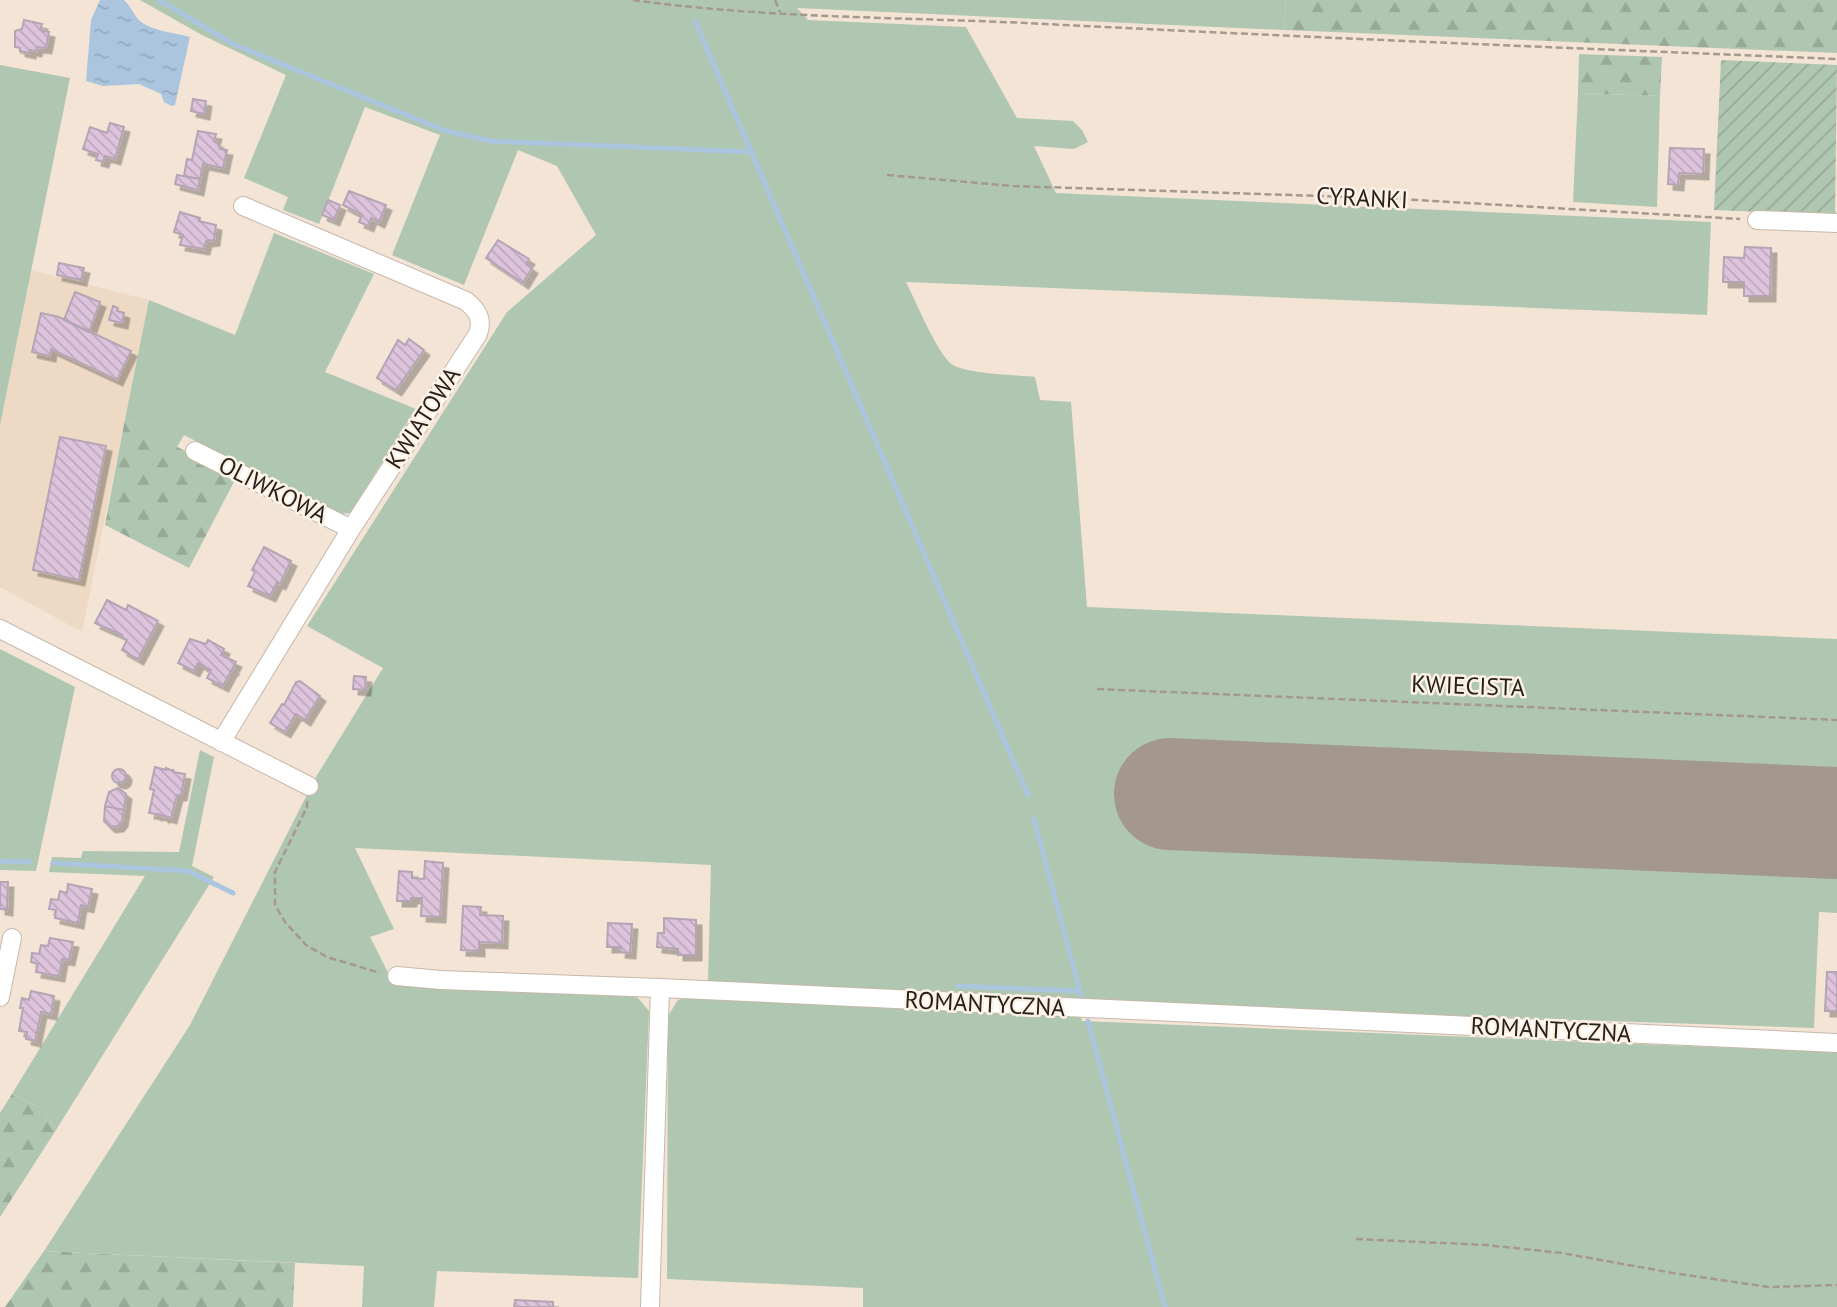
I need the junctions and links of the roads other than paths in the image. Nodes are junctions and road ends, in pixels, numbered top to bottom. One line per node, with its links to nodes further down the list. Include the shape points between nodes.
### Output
1 (243, 206): 5 (street, KWIATOWA, via 466,301 481,318 478,334)
2 (1757, 220): 3 (street)
3 (1837, 223)
4 (195, 451): 5 (street, OLIWKOWA)
5 (351, 529): 7 (street, KWIATOWA)
6 (0, 629): 7 (street)
7 (221, 742): 8 (street)
8 (306, 792)
9 (12, 938): 12 (street)
10 (397, 976): 11 (street, ROMANTYCZNA)
11 (660, 988): 13 (street, ROMANTYCZNA); 14 (street)
12 (0, 997)
13 (1837, 1042)
14 (650, 1307)

